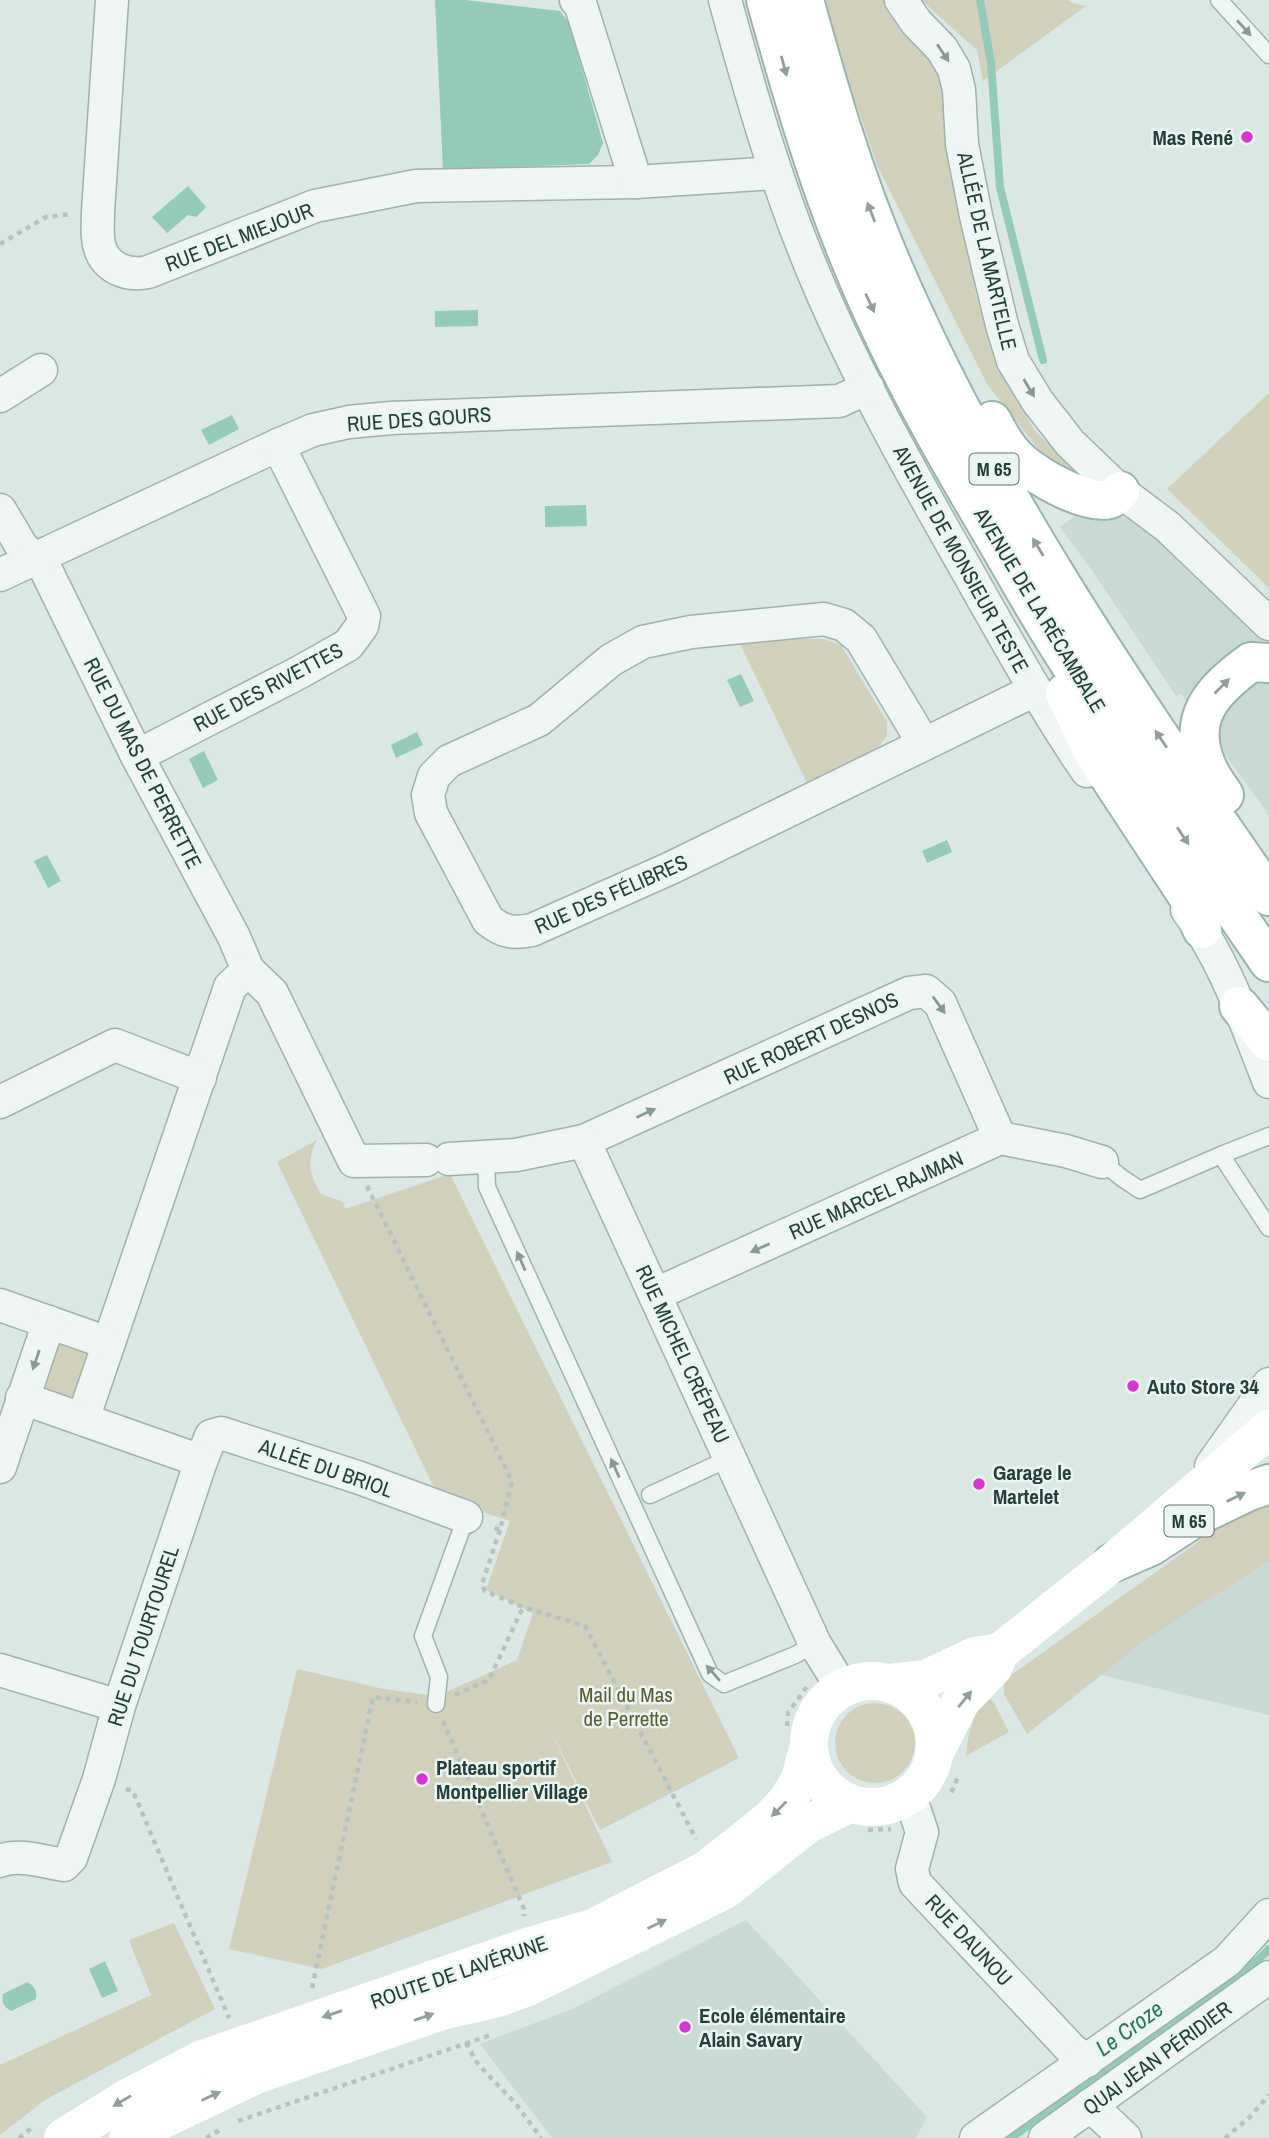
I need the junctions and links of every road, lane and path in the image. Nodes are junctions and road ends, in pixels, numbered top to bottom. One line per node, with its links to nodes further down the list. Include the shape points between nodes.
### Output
1 (112, 0): 11 (street, RUE DEL MIEJOUR)
2 (576, 0): 10 (street)
3 (724, 0): 9 (street, AVENUE DE MONSIEUR TESTE)
4 (766, 0): 23 (main road, AVENUE DE LA RÉCAMBALE / M 65, one-way to 23, via 818,174 853,267 901,372)
5 (804, 0): 13 (main road, AVENUE DE LA RÉCAMBALE / M 65, one-way to 5, via 852,160)
6 (901, 0): 18 (street, ALLÉE DE LA MARTELLE, one-way to 18, via 954,69 974,204 1013,361 1070,443)
7 (1219, 0): 8 (lane, one-way to 8)
8 (1269, 55)
9 (776, 173): 10 (street, RUE DEL MIEJOUR); 15 (street, AVENUE DE MONSIEUR TESTE, via 816,279)
10 (636, 182): 11 (street, RUE DEL MIEJOUR, via 392,190 315,206 138,274 115,268 101,251)
11 (98, 212): 12 (path, via 46,217)
12 (0, 244)
13 (888, 256): 18 (main road, via 1019,461 1042,479 1072,493 1102,500); 29 (main road, AVENUE DE LA RÉCAMBALE / M 65, one-way to 13, via 1103,653 1032,538 933,354)
14 (41, 370): 16 (street)
15 (868, 388): 17 (street, RUE DES GOURS, via 839,401 391,418 313,430); 25 (street, AVENUE DE MONSIEUR TESTE)
16 (0, 396)
17 (278, 444): 20 (street, RUE DES GOURS); 27 (street, RUE DES RIVETTES, via 364,616 362,626 348,645)
18 (1120, 491): 22 (street, ALLÉE DE LA MARTELLE, via 1168,527)
19 (0, 510): 20 (street, RUE DU MAS DE PERRETTE)
20 (34, 559): 21 (street, RUE DES GOURS); 27 (street, RUE DU MAS DE PERRETTE, via 45,568)
21 (0, 575)
22 (1269, 624)
23 (1064, 656): 30 (main road, via 1063,690 1093,752 1189,898); 31 (main road, AVENUE DE LA RÉCAMBALE / M 65, one-way to 31)
24 (1269, 663): 28 (main road, one-way to 24, via 1207,768 1199,733 1205,708 1223,683 1251,662)
25 (1035, 690): 26 (street, RUE DES FÉLIBRES); 30 (street, AVENUE DE MONSIEUR TESTE)
26 (924, 744): 26 (street, RUE DES FÉLIBRES, via 861,639 844,625 824,619 704,631 643,642 611,660 539,720 449,761 434,776 428,795 431,813 488,920 500,930 516,934 673,867)
27 (137, 756): 32 (street, RUE DU MAS DE PERRETTE)
28 (1269, 876)
29 (1269, 896)
30 (1202, 929): 33 (street, AVENUE DE MONSIEUR TESTE)
31 (1269, 962)
32 (248, 970): 35 (street, via 230,988); 43 (street, RUE DU MAS DE PERRETTE, via 272,993)
33 (1239, 1006): 34 (main road); 36 (street, AVENUE DE MONSIEUR TESTE)
34 (1269, 1042)
35 (200, 1078): 37 (street, via 115,1045); 49 (street)
36 (1269, 1082)
37 (0, 1102)
38 (1269, 1136): 41 (lane)
39 (1000, 1138): 40 (street, RUE ROBERT DESNOS, one-way to 39, via 909,993 926,991 940,1003); 44 (street); 46 (street, RUE MARCEL RAJMAN, one-way to 46)
40 (584, 1141): 42 (street); 46 (street, RUE MICHEL CRÉPEAU)
41 (1221, 1154): 44 (lane, via 1140,1190); 45 (lane)
42 (486, 1157): 43 (street); 64 (lane, one-way to 42, via 724,1684 710,1674 487,1187)
43 (354, 1160): 61 (path, via 512,1480)
44 (1102, 1162)
45 (1269, 1228)
46 (656, 1294): 54 (street, RUE MICHEL CRÉPEAU)
47 (0, 1306): 48 (street)
48 (49, 1322): 49 (street); 51 (street, one-way to 51)
49 (108, 1343): 52 (street)
50 (1269, 1384): 59 (street)
51 (22, 1398): 52 (street); 56 (street)
52 (83, 1419): 55 (street)
53 (1269, 1429): 59 (main road)
54 (730, 1458): 58 (lane); 64 (street, RUE MICHEL CRÉPEAU)
55 (201, 1461): 60 (street, ALLÉE DU BRIOL, via 211,1436 221,1433); 70 (street, RUE DU TOURTOUREL)
56 (0, 1467)
57 (1269, 1484): 62 (main road, M 65, one-way to 57, via 1151,1546 1197,1516)
58 (650, 1495)
59 (1185, 1501): 62 (main road)
60 (466, 1517): 61 (path); 69 (lane, via 423,1636 439,1677)
61 (500, 1530): 63 (path, via 482,1584 485,1591)
62 (1112, 1563): 65 (main road)
63 (523, 1607): 69 (path, via 489,1680); 77 (path, via 585,1626)
64 (805, 1650): 68 (street, RUE MICHEL CRÉPEAU)
65 (1000, 1652): 67 (main road, via 975,1656 926,1679); 72 (main road, one-way to 65, via 961,1701 993,1668)
66 (0, 1670): 70 (street)
67 (889, 1683): 68 (main road); 72 (main road, via 905,1690 929,1717)
68 (827, 1685): 71 (main road, via 827,1699 809,1731); 71 (path, via 788,1713)
69 (436, 1704): 80 (path, via 524,1909 524,1919); 83 (path, via 373,1697 311,1990)
70 (119, 1706): 73 (street, RUE DU TOURTOUREL)
71 (797, 1738): 75 (main road, via 821,1782); 95 (main road, ROUTE DE LAVÉRUNE, one-way to 95, via 800,1779 787,1801 706,1870 593,1928 200,2060)
72 (935, 1752): 74 (main road, via 927,1776)
73 (99, 1779): 79 (street, RUE DU TOURTOUREL, via 71,1858 64,1866 16,1858); 87 (path, via 133,1791)
74 (910, 1796): 75 (main road, via 881,1807); 90 (street, RUE DAUNOU, via 922,1832 912,1869 915,1883)
75 (849, 1804): 86 (main road, ROUTE DE LAVÉRUNE, one-way to 75, via 528,1987 725,1890 807,1824)
76 (707, 1832): 77 (path)
77 (696, 1839): 78 (path)
78 (685, 1845)
79 (0, 1861)
80 (534, 1915)
81 (1269, 1915): 90 (street, via 1227,1961)
82 (1269, 1977): 92 (street, QUAI JEAN PÉRIDIER)
83 (325, 1985)
84 (442, 2011): 86 (main road, ROUTE DE LAVÉRUNE); 89 (path); 97 (main road, ROUTE DE LAVÉRUNE, one-way to 84, via 258,2074)
85 (241, 2015): 87 (path)
86 (495, 2016): 89 (path); 89 (path, via 504,2015)
87 (230, 2019): 88 (path)
88 (218, 2024)
89 (467, 2043): 93 (path); 99 (path, via 478,2064)
90 (1087, 2062): 100 (street)
91 (1269, 2095): 103 (path)
92 (1090, 2105): 101 (street, QUAI JEAN PÉRIDIER); 102 (street)
93 (234, 2123)
94 (224, 2128): 98 (path)
95 (51, 2130): 96 (path)
96 (19, 2138)
97 (128, 2138)
98 (206, 2138)
99 (541, 2138)
100 (976, 2138)
101 (1045, 2138)
102 (1125, 2138)
103 (1225, 2138)

